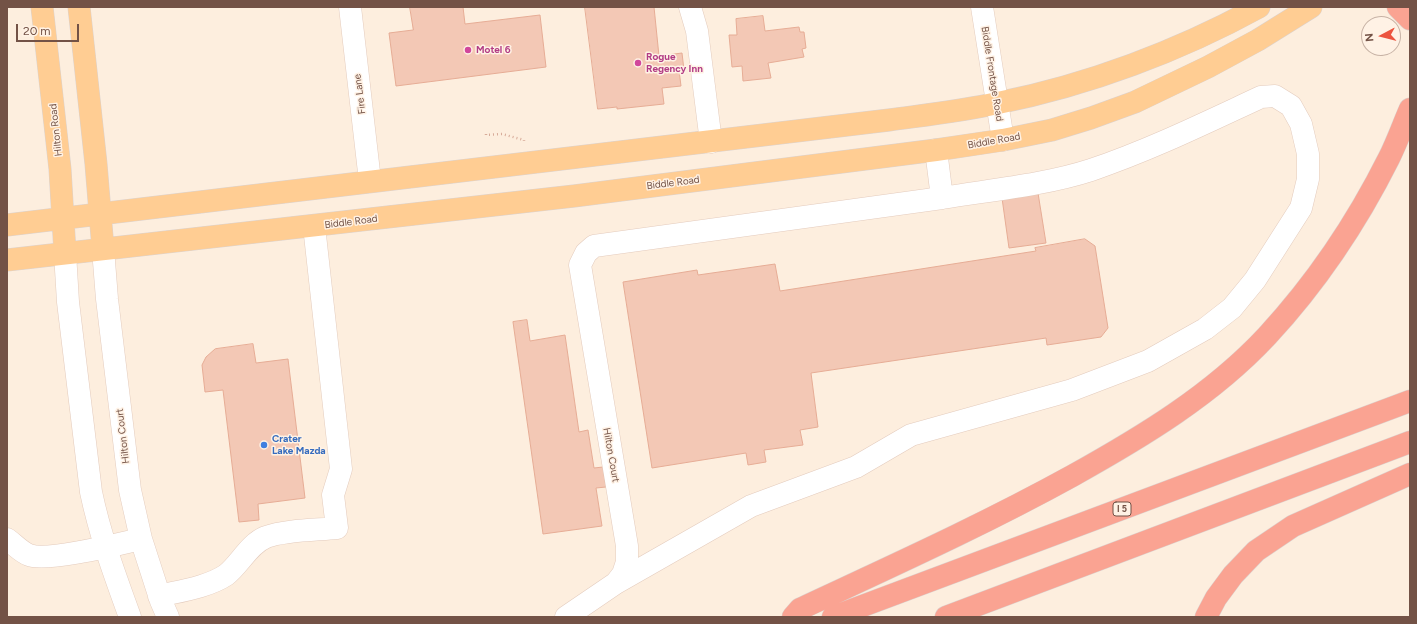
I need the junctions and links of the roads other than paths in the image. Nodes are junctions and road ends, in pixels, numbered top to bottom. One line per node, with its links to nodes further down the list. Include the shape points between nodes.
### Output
1 (42, 7): 18 (main road, Hilton Road)
2 (79, 7): 17 (main road)
3 (350, 7): 15 (street, Fire Lane)
4 (690, 7): 13 (street, via 697,32)
5 (982, 7): 10 (street, Biddle Frontage Road)
6 (1260, 7): 10 (main road, via 1227,25 1100,76)
7 (1311, 7): 12 (main road, Biddle Road, via 1208,67 1135,102 1052,130)
8 (1398, 7): 9 (highway)
9 (1410, 19)
10 (997, 104): 12 (street, Biddle Frontage Road); 13 (main road)
11 (1410, 109): 35 (highway, via 1390,156 1328,261 1267,336 1219,380 1143,436 1086,468 953,538 800,610)
12 (1003, 140): 14 (main road, Biddle Road)
13 (711, 142): 15 (main road)
14 (936, 150): 16 (street); 20 (main road, Biddle Road)
15 (370, 181): 17 (main road)
16 (942, 198): 30 (street, Hilton Court, via 594,246 586,253 580,265 627,546 628,562); 30 (street, via 1041,182 1090,170 1153,147 1261,97 1275,96 1291,106 1301,124 1308,154 1308,179 1301,208 1246,291 1232,308 1205,329 1148,361 1072,390 911,435 856,467 751,506)
17 (100, 214): 18 (main road); 21 (main road)
18 (63, 219): 19 (main road); 22 (main road, Hilton Road)
19 (7, 225)
20 (314, 226): 21 (main road, Biddle Road); 31 (street, via 341,469 334,495 336,528 266,538 246,552 227,574 213,582)
21 (103, 249): 22 (main road, Biddle Road); 28 (street, Hilton Court, via 130,490)
22 (65, 253): 23 (main road, Biddle Road); 29 (street, via 68,302 91,492)
23 (7, 260)
24 (1410, 401): 36 (highway, I 5)
25 (1410, 442): 37 (highway)
26 (1410, 474): 38 (highway, via 1293,526 1256,551 1228,580)
27 (7, 538): 29 (street, via 29,555 43,557)
28 (141, 539): 29 (street); 31 (street, Hilton Court)
29 (104, 547): 32 (street)
30 (616, 583): 34 (street, Hilton Court)
31 (159, 596): 33 (street, Hilton Court)
32 (130, 617)
33 (168, 617)
34 (566, 617)
35 (793, 617)
36 (833, 617)
37 (946, 617)
38 (1206, 617)

